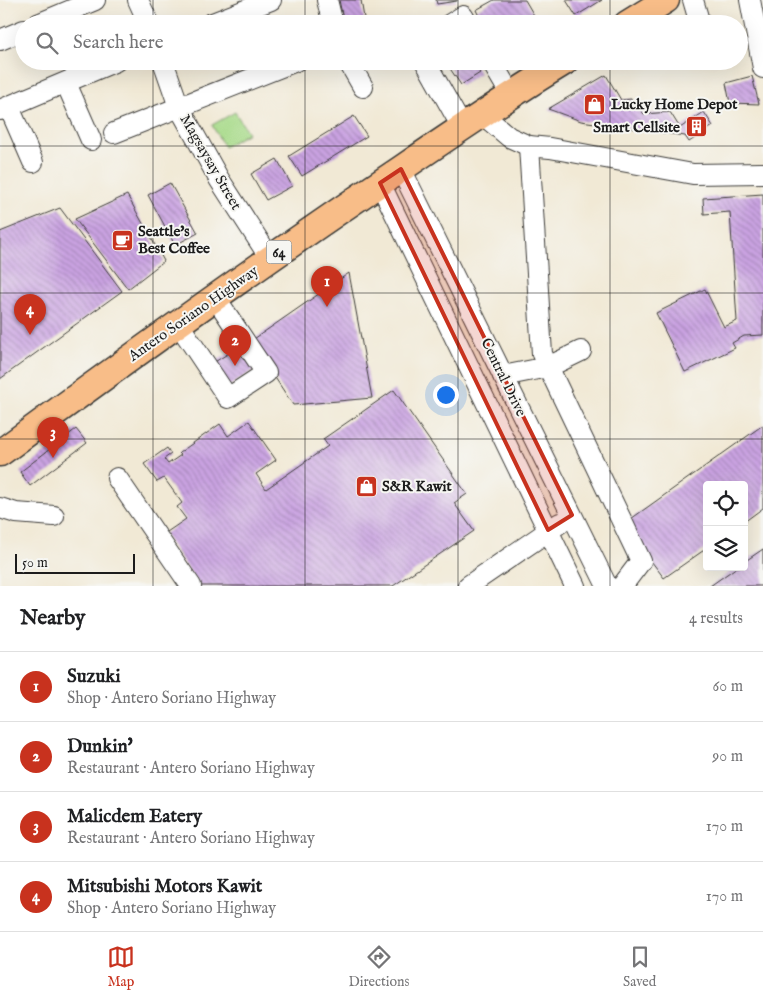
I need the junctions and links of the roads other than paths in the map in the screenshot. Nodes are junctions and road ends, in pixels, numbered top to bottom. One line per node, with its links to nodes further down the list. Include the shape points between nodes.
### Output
1 (96, 0): 8 (street)
2 (138, 0): 9 (street)
3 (271, 0): 10 (street)
4 (327, 0): 11 (street)
5 (666, 0): 12 (main road)
6 (693, 0): 13 (street)
7 (750, 0): 16 (street)
8 (60, 15)
9 (144, 15)
10 (233, 15)
11 (331, 15)
12 (642, 15)
13 (697, 15)
14 (15, 34): 15 (street)
15 (0, 40)
16 (763, 68)
17 (96, 70): 24 (street)
18 (166, 70): 27 (street, Magsaysay Street)
19 (273, 70): 27 (street)
20 (353, 70): 25 (street)
21 (432, 70): 29 (street)
22 (496, 70): 26 (street)
23 (551, 70): 26 (main road, Antero Soriano Highway / 64)
24 (66, 83): 28 (street); 31 (street)
25 (363, 87)
26 (511, 94): 29 (main road, Antero Soriano Highway / 64)
27 (180, 107): 30 (street); 36 (street, Magsaysay Street, via 219,180)
28 (4, 108): 33 (street)
29 (472, 120): 32 (street); 35 (main road, Antero Soriano Highway / 64)
30 (114, 133)
31 (90, 140)
32 (529, 146): 34 (street, via 693,174); 40 (street, via 542,354)
33 (34, 162)
34 (763, 173)
35 (390, 176): 36 (main road, Antero Soriano Highway / 64); 41 (street, Central Drive); 47 (street, Central Drive)
36 (270, 258): 37 (main road, Antero Soriano Highway / 64)
37 (215, 297): 38 (main road, Antero Soriano Highway / 64); 38 (street, via 266,373 228,398)
38 (178, 324): 42 (main road, Antero Soriano Highway / 64)
39 (582, 351): 40 (street)
40 (548, 367): 41 (street); 52 (street, via 641,561)
41 (503, 376): 45 (street, Central Drive)
42 (0, 453)
43 (117, 478): 48 (street)
44 (0, 508): 46 (street, via 16,513)
45 (572, 514): 47 (street); 51 (street, Central Drive)
46 (54, 516)
47 (548, 530): 49 (street); 50 (street, Central Drive)
48 (191, 586)
49 (468, 586)
50 (575, 586)
51 (607, 586)
52 (622, 586)

